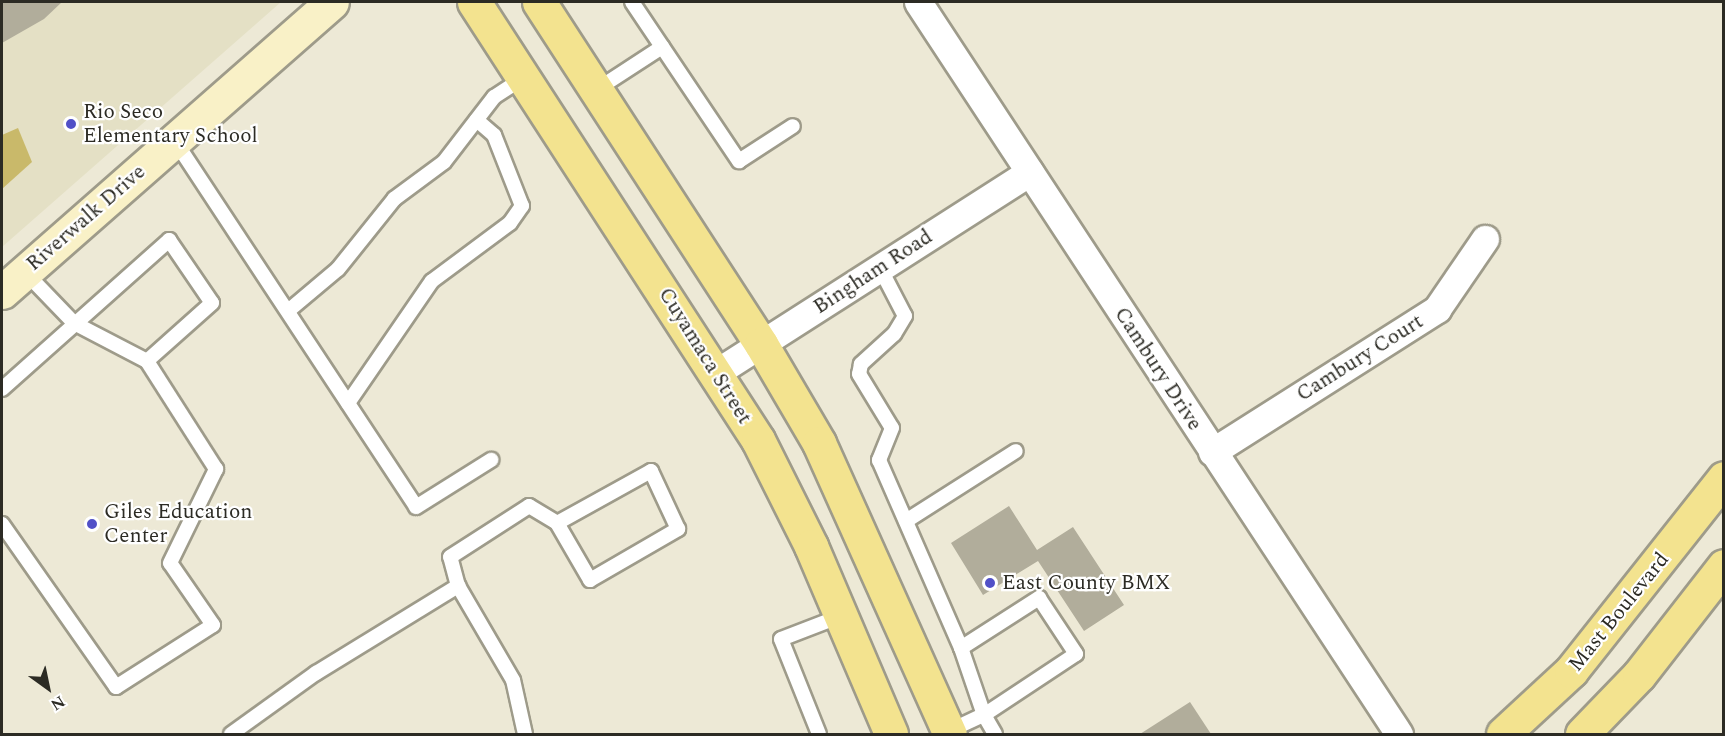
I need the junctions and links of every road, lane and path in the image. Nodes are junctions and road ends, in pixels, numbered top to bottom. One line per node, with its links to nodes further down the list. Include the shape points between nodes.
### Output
1 (332, 2): 11 (street, Riverwalk Drive)
2 (474, 2): 7 (main road, Cuyamaca Street)
3 (539, 2): 8 (main road)
4 (632, 2): 6 (lane)
5 (918, 2): 12 (street, Cambury Drive)
6 (662, 47): 8 (lane); 10 (lane, via 739,161)
7 (523, 78): 9 (lane, via 494,98); 20 (main road, Cuyamaca Street)
8 (596, 90): 18 (main road)
9 (477, 120): 16 (lane, via 444,162 394,199 338,269); 22 (lane, via 494,135 522,206 510,223 432,281)
10 (793, 126)
11 (175, 141): 15 (street, Riverwalk Drive); 16 (lane)
12 (1030, 172): 14 (street, Bingham Road); 24 (street, Cambury Drive)
13 (1485, 239): 24 (street, Cambury Court, via 1437,309)
14 (880, 268): 18 (street, Bingham Road); 27 (lane, via 905,316 894,334 861,364 859,374 892,428 879,460)
15 (13, 282): 17 (lane)
16 (288, 311): 22 (lane)
17 (74, 323): 19 (lane); 19 (lane, via 169,240 212,303); 21 (lane)
18 (761, 344): 20 (street, Bingham Road); 35 (main road, via 850,505)
19 (147, 361): 29 (lane, via 216,469 170,563 213,625 116,687)
20 (717, 372): 32 (main road, Cuyamaca Street, via 778,479)
21 (2, 389)
22 (348, 403): 25 (lane, via 416,507)
23 (1016, 451): 27 (lane)
24 (1212, 452): 41 (street, Cambury Drive)
25 (491, 460)
26 (1724, 478): 42 (main road, Mast Boulevard, via 1571,671)
27 (906, 521): 33 (lane)
28 (557, 523): 28 (lane, via 651,471 678,528 590,580); 31 (lane, via 530,506 450,557)
29 (2, 524)
30 (1724, 567): 43 (main road, via 1639,675)
31 (458, 586): 36 (lane, via 316,673); 37 (lane, via 513,680)
32 (841, 616): 38 (lane, via 781,639); 39 (main road, Cuyamaca Street)
33 (962, 648): 34 (lane); 34 (lane, via 1038,598 1076,654)
34 (984, 715): 35 (lane); 40 (lane)
35 (950, 733)
36 (231, 735)
37 (525, 735)
38 (819, 735)
39 (891, 735)
40 (995, 735)
41 (1399, 735)
42 (1503, 735)
43 (1582, 735)

